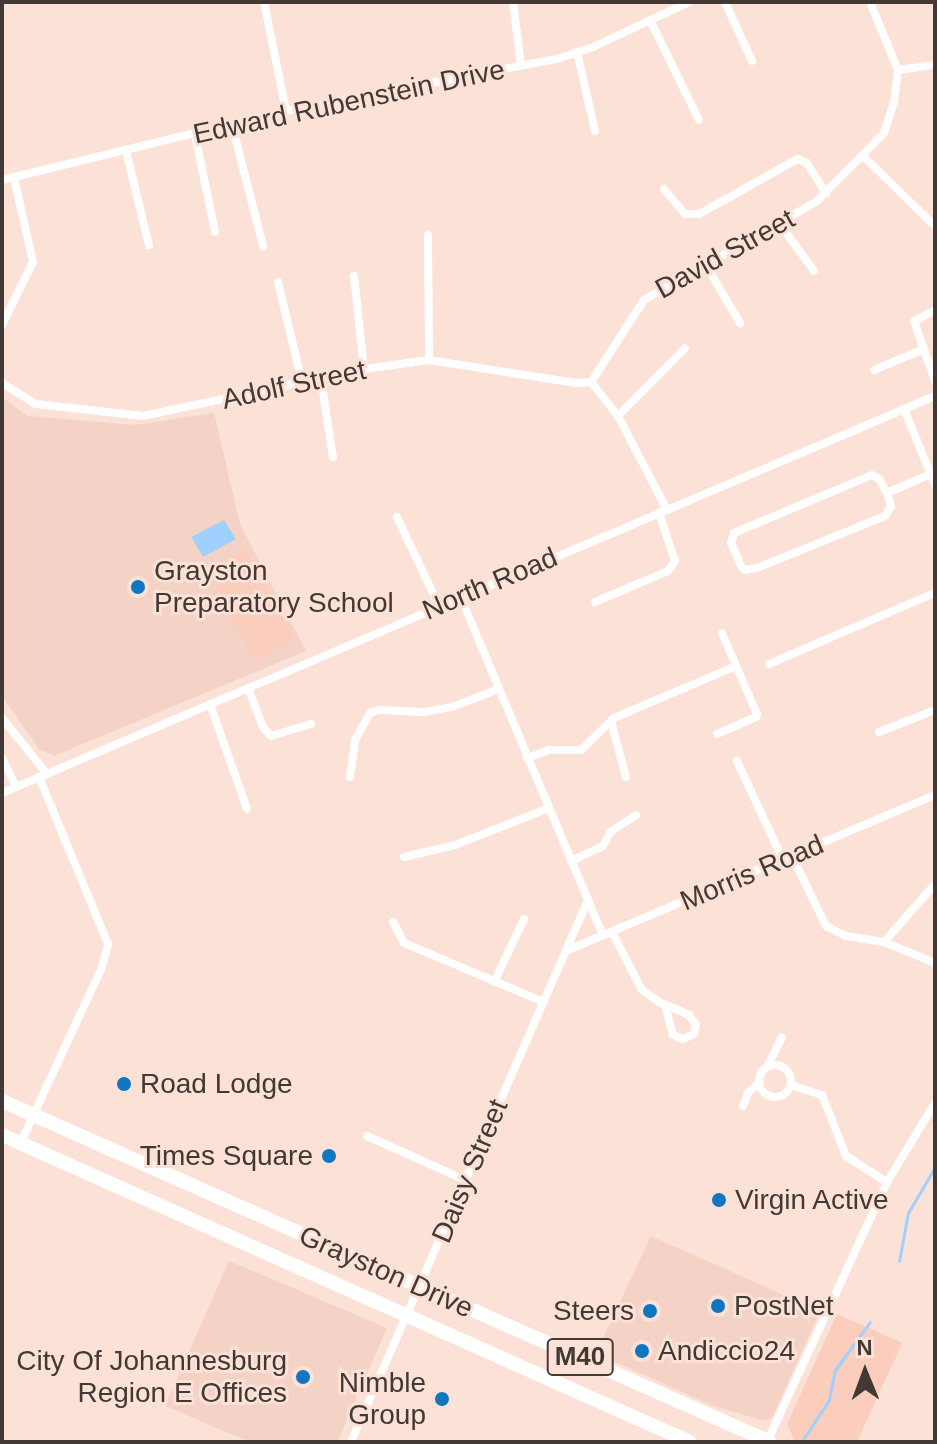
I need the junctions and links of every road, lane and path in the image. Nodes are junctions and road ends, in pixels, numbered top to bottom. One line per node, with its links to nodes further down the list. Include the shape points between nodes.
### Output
1 (264, 2): 12 (street)
2 (513, 2): 9 (street)
3 (689, 2): 6 (street, Edward Rubenstein Drive)
4 (725, 2): 8 (street)
5 (870, 2): 11 (street)
6 (650, 20): 7 (street, Edward Rubenstein Drive); 13 (street)
7 (577, 52): 9 (street, Edward Rubenstein Drive); 15 (street)
8 (752, 61)
9 (521, 65): 12 (street, Edward Rubenstein Drive)
10 (935, 65): 11 (street)
11 (898, 70): 18 (street, David Street, via 889,122)
12 (286, 111): 14 (street, Edward Rubenstein Drive)
13 (699, 120)
14 (232, 125): 16 (street, Edward Rubenstein Drive); 28 (street)
15 (595, 131)
16 (195, 135): 17 (street, Edward Rubenstein Drive); 25 (street)
17 (126, 151): 19 (street, Edward Rubenstein Drive); 27 (street)
18 (863, 156): 22 (street, David Street); 24 (street)
19 (14, 178): 20 (street, Edward Rubenstein Drive); 35 (street, via 33,262)
20 (2, 180)
21 (664, 189): 22 (street, via 685,214 699,214 798,159 807,163)
22 (826, 193): 23 (street, David Street)
23 (779, 223): 29 (street, David Street); 30 (street)
24 (935, 226)
25 (215, 232)
26 (428, 235): 38 (street)
27 (149, 245)
28 (263, 246)
29 (705, 264): 34 (street); 44 (street, David Street, via 638,306)
30 (814, 271)
31 (354, 276): 39 (street)
32 (278, 282): 43 (street)
33 (935, 310): 37 (street, via 914,319)
34 (740, 323)
35 (2, 325)
36 (685, 348): 48 (street)
37 (924, 349): 40 (street); 42 (street)
38 (429, 360): 39 (street, Adolf Street); 44 (street, Adolf Street)
39 (364, 369): 41 (street, Adolf Street)
40 (874, 370)
41 (321, 379): 43 (street, Adolf Street); 49 (street)
42 (935, 381)
43 (302, 382): 45 (street, Adolf Street, via 143,416 36,404)
44 (591, 382): 48 (street)
45 (2, 383)
46 (935, 396): 47 (street, North Road)
47 (904, 409): 50 (street); 53 (street, North Road)
48 (618, 416): 53 (street)
49 (333, 457)
50 (931, 474): 51 (street); 52 (street)
51 (935, 485)
52 (887, 493): 52 (street, via 891,506 885,516 757,568 745,570 731,543 739,529 866,476 879,479)
53 (663, 512): 56 (street, North Road); 57 (street, via 675,561 668,571)
54 (397, 517): 58 (street)
55 (935, 593): 60 (street)
56 (460, 596): 58 (street, North Road); 63 (street)
57 (595, 602)
58 (439, 606): 62 (street, North Road)
59 (722, 633): 61 (street)
60 (769, 664)
61 (736, 666): 67 (street); 70 (street, via 756,717)
62 (248, 688): 64 (street, North Road); 68 (street, via 271,736)
63 (499, 689): 72 (street); 75 (street, via 452,707 370,713 355,740)
64 (210, 704): 74 (street, North Road); 81 (street)
65 (935, 710): 69 (street)
66 (2, 718): 74 (street)
67 (611, 721): 72 (street, via 581,750 549,750); 76 (street)
68 (311, 724)
69 (879, 732)
70 (717, 734)
71 (2, 758): 77 (street)
72 (527, 758): 80 (street)
73 (737, 761): 84 (street)
74 (43, 776): 77 (street, North Road); 104 (street, via 108,944)
75 (350, 777)
76 (626, 777)
77 (16, 787): 78 (street, North Road)
78 (2, 793)
79 (935, 795): 84 (street, Morris Road)
80 (549, 808): 83 (street, via 455,845); 85 (street)
81 (247, 809)
82 (636, 815): 85 (street, via 610,832 603,846)
83 (404, 857)
84 (788, 858): 90 (street, Morris Road); 91 (street, via 826,926 846,936)
85 (571, 861): 87 (street)
86 (935, 884): 91 (street)
87 (588, 900): 90 (street); 92 (street, Daisy Street)
88 (524, 919): 94 (street)
89 (393, 922): 94 (street, via 404,943)
90 (608, 933): 92 (street, Morris Road); 96 (street, via 642,990)
91 (884, 942): 93 (street)
92 (568, 950): 95 (street, Daisy Street)
93 (935, 963)
94 (494, 982): 95 (street)
95 (544, 1002): 108 (street, Daisy Street)
96 (665, 1005): 96 (street, via 673,1035 683,1039 694,1034 693,1019)
97 (782, 1038): 98 (street)
98 (767, 1067): 99 (street); 100 (street, via 785,1068)
99 (760, 1082): 100 (street, via 763,1091 775,1097); 103 (street)
100 (791, 1085): 109 (street, via 822,1095 846,1156)
101 (2, 1101): 104 (main road, Grayston Drive / M40)
102 (935, 1103): 109 (street)
103 (743, 1106)
104 (33, 1115): 107 (street); 110 (main road, Grayston Drive / M40)
105 (2, 1135): 107 (main road, Grayston Drive / M40)
106 (367, 1136): 108 (street)
107 (20, 1144): 111 (main road, Grayston Drive / M40)
108 (467, 1181): 110 (street, Daisy Street)
109 (887, 1182): 114 (street)
110 (420, 1288): 111 (street, Daisy Street); 114 (main road, Grayston Drive / M40)
111 (407, 1315): 112 (street, Daisy Street); 113 (main road, Grayston Drive / M40)
112 (351, 1442)
113 (690, 1442)
114 (768, 1442)

